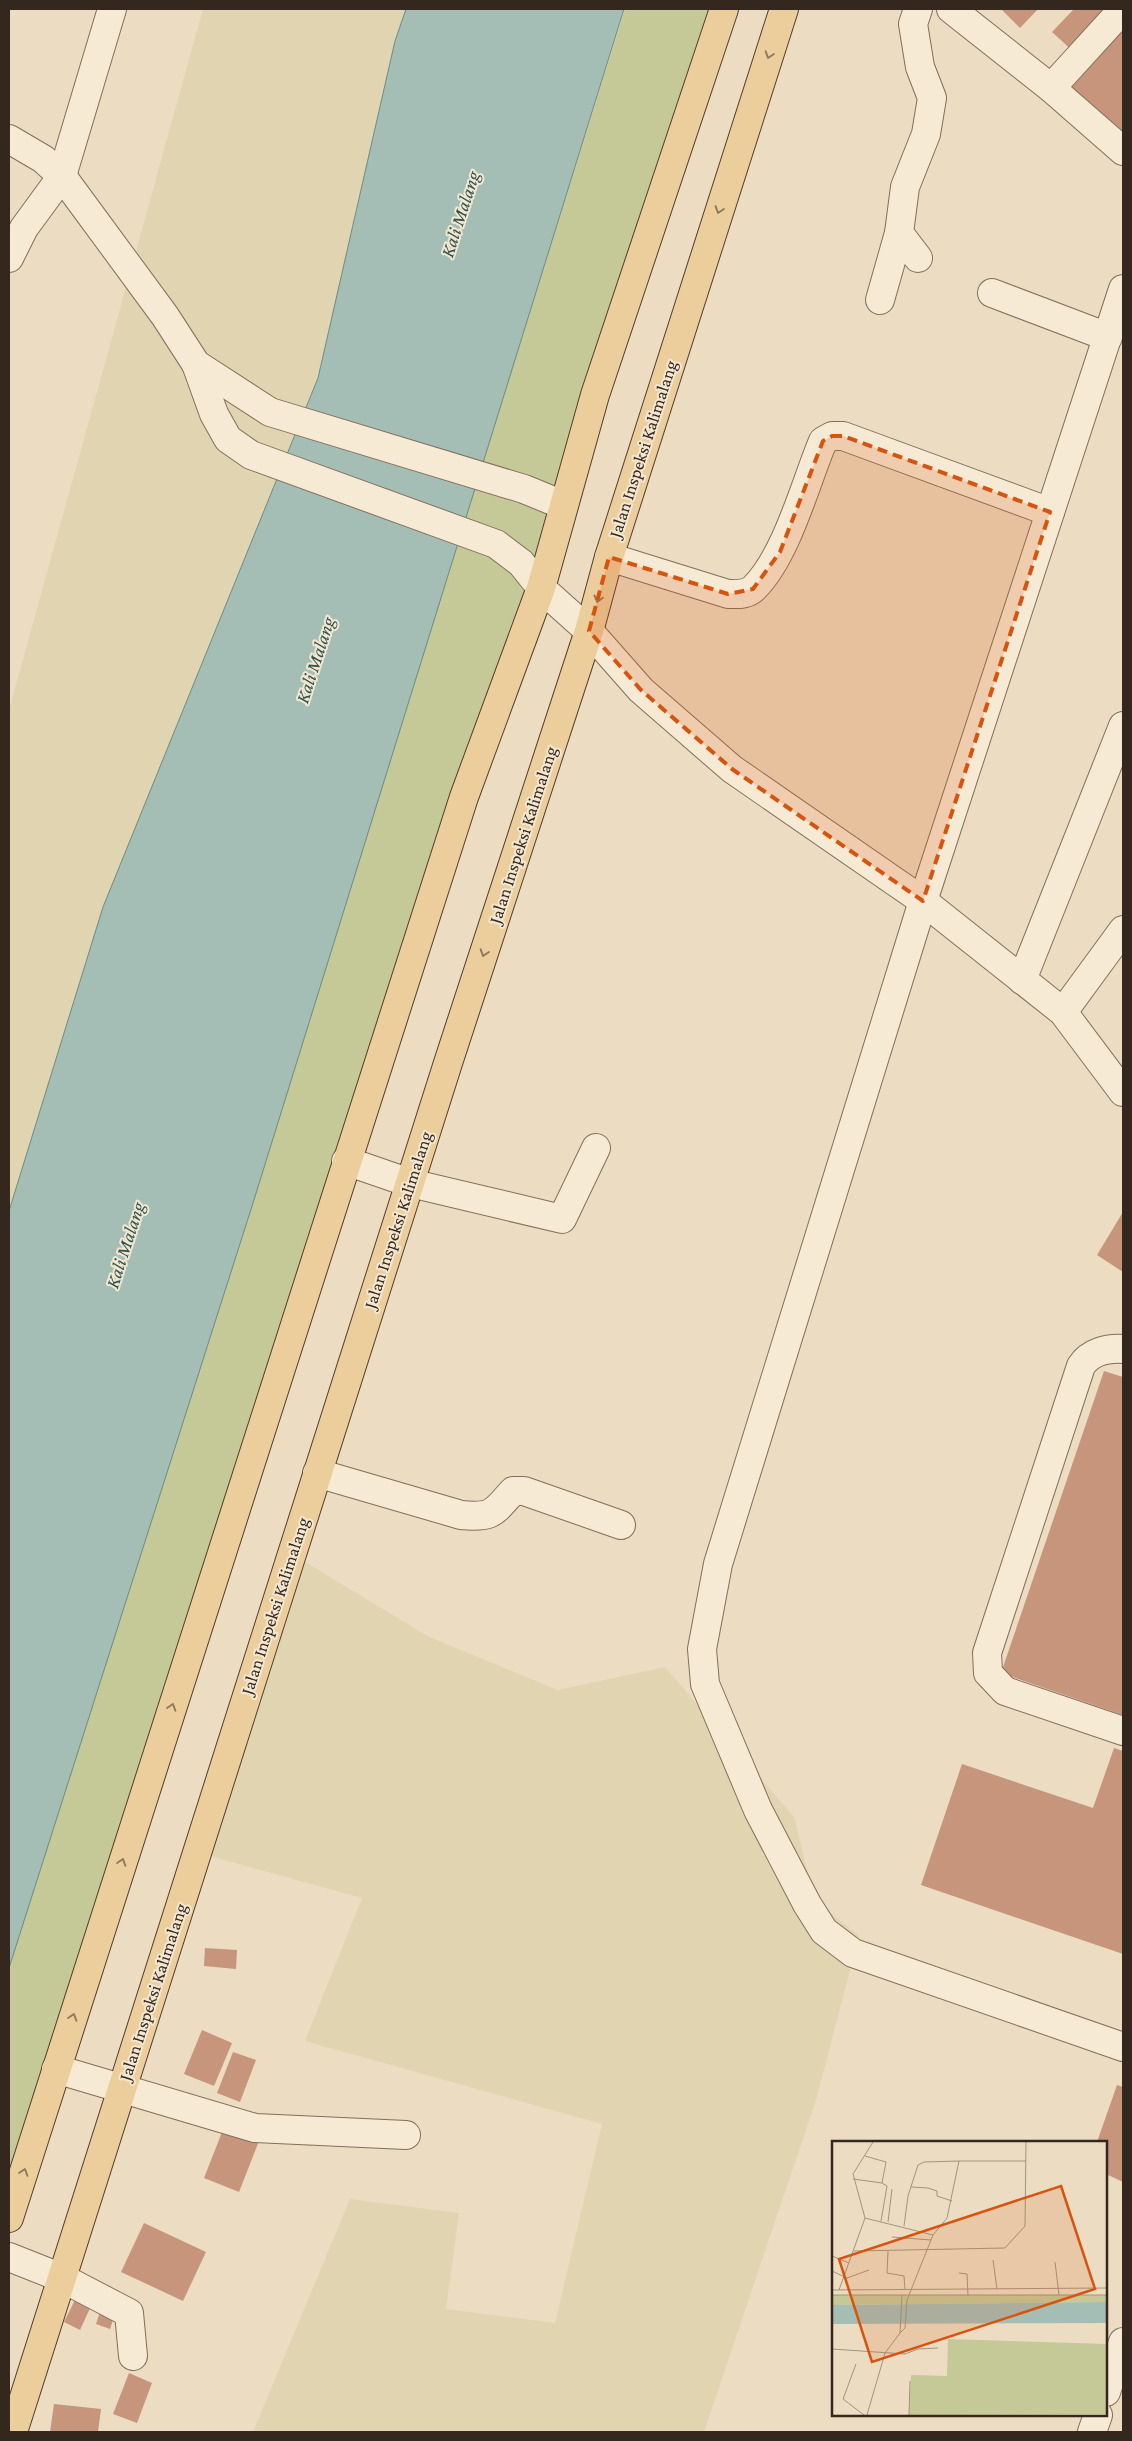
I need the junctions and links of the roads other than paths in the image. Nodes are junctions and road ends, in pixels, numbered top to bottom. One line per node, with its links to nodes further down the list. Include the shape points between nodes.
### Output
1 (112, 9): 10 (street)
2 (724, 9): 19 (main road, via 595,395)
3 (784, 9): 21 (main road, Jalan Inspeksi Kalimalang, one-way to 21)
4 (918, 9): 11 (street, via 913,24 920,66 932,98 926,134 905,187)
5 (951, 9): 7 (street)
6 (1123, 9): 7 (street)
7 (1050, 88): 9 (street)
8 (9, 139): 10 (street, via 43,159)
9 (1123, 151)
10 (62, 176): 12 (street, via 24,228); 18 (street, via 166,316)
11 (899, 233): 13 (street); 16 (street)
12 (9, 258)
13 (918, 258)
14 (1123, 289): 17 (street)
15 (992, 292): 17 (street)
16 (880, 300)
17 (1108, 337): 20 (street)
18 (196, 364): 19 (street, via 270,412 524,489); 22 (street, via 214,414 228,439 251,455 496,544 522,563)
19 (563, 505): 22 (main road)
20 (1050, 512): 21 (street, via 842,436 832,436 823,441 780,552 753,589 728,594); 25 (street)
21 (609, 557): 23 (main road, Jalan Inspeksi Kalimalang, one-way to 23)
22 (541, 588): 23 (street); 31 (main road, via 464,797)
23 (590, 631): 25 (street, via 640,690 732,769); 32 (main road, Jalan Inspeksi Kalimalang, one-way to 32)
24 (1123, 726): 27 (street)
25 (922, 901): 27 (street); 37 (street, via 718,1564 702,1649 705,1684 758,1810 824,1932 853,1953)
26 (1123, 930): 28 (street)
27 (1022, 980): 28 (street)
28 (1063, 1012): 29 (street)
29 (1123, 1092)
30 (596, 1148): 32 (street, via 562,1219)
31 (346, 1161): 32 (street); 38 (main road, one-way to 31)
32 (410, 1183): 34 (main road, Jalan Inspeksi Kalimalang)
33 (1123, 1349): 36 (street, via 1097,1352 1087,1357 1081,1366 987,1653 988,1672 1005,1691)
34 (317, 1473): 35 (street, via 461,1515 482,1517 498,1509 513,1491 524,1491); 39 (main road, Jalan Inspeksi Kalimalang)
35 (621, 1525)
36 (1123, 1731)
37 (1123, 2047)
38 (56, 2069): 39 (street); 41 (main road, one-way to 38)
39 (122, 2090): 40 (street, via 255,2128); 43 (main road, Jalan Inspeksi Kalimalang)
40 (406, 2135)
41 (9, 2218)
42 (9, 2257): 43 (street)
43 (62, 2278): 45 (street, via 129,2312); 48 (main road, Jalan Inspeksi Kalimalang)
44 (1123, 2342): 46 (street)
45 (133, 2356)
46 (1107, 2389)
47 (1098, 2416): 49 (street)
48 (13, 2432)
49 (1092, 2432)

